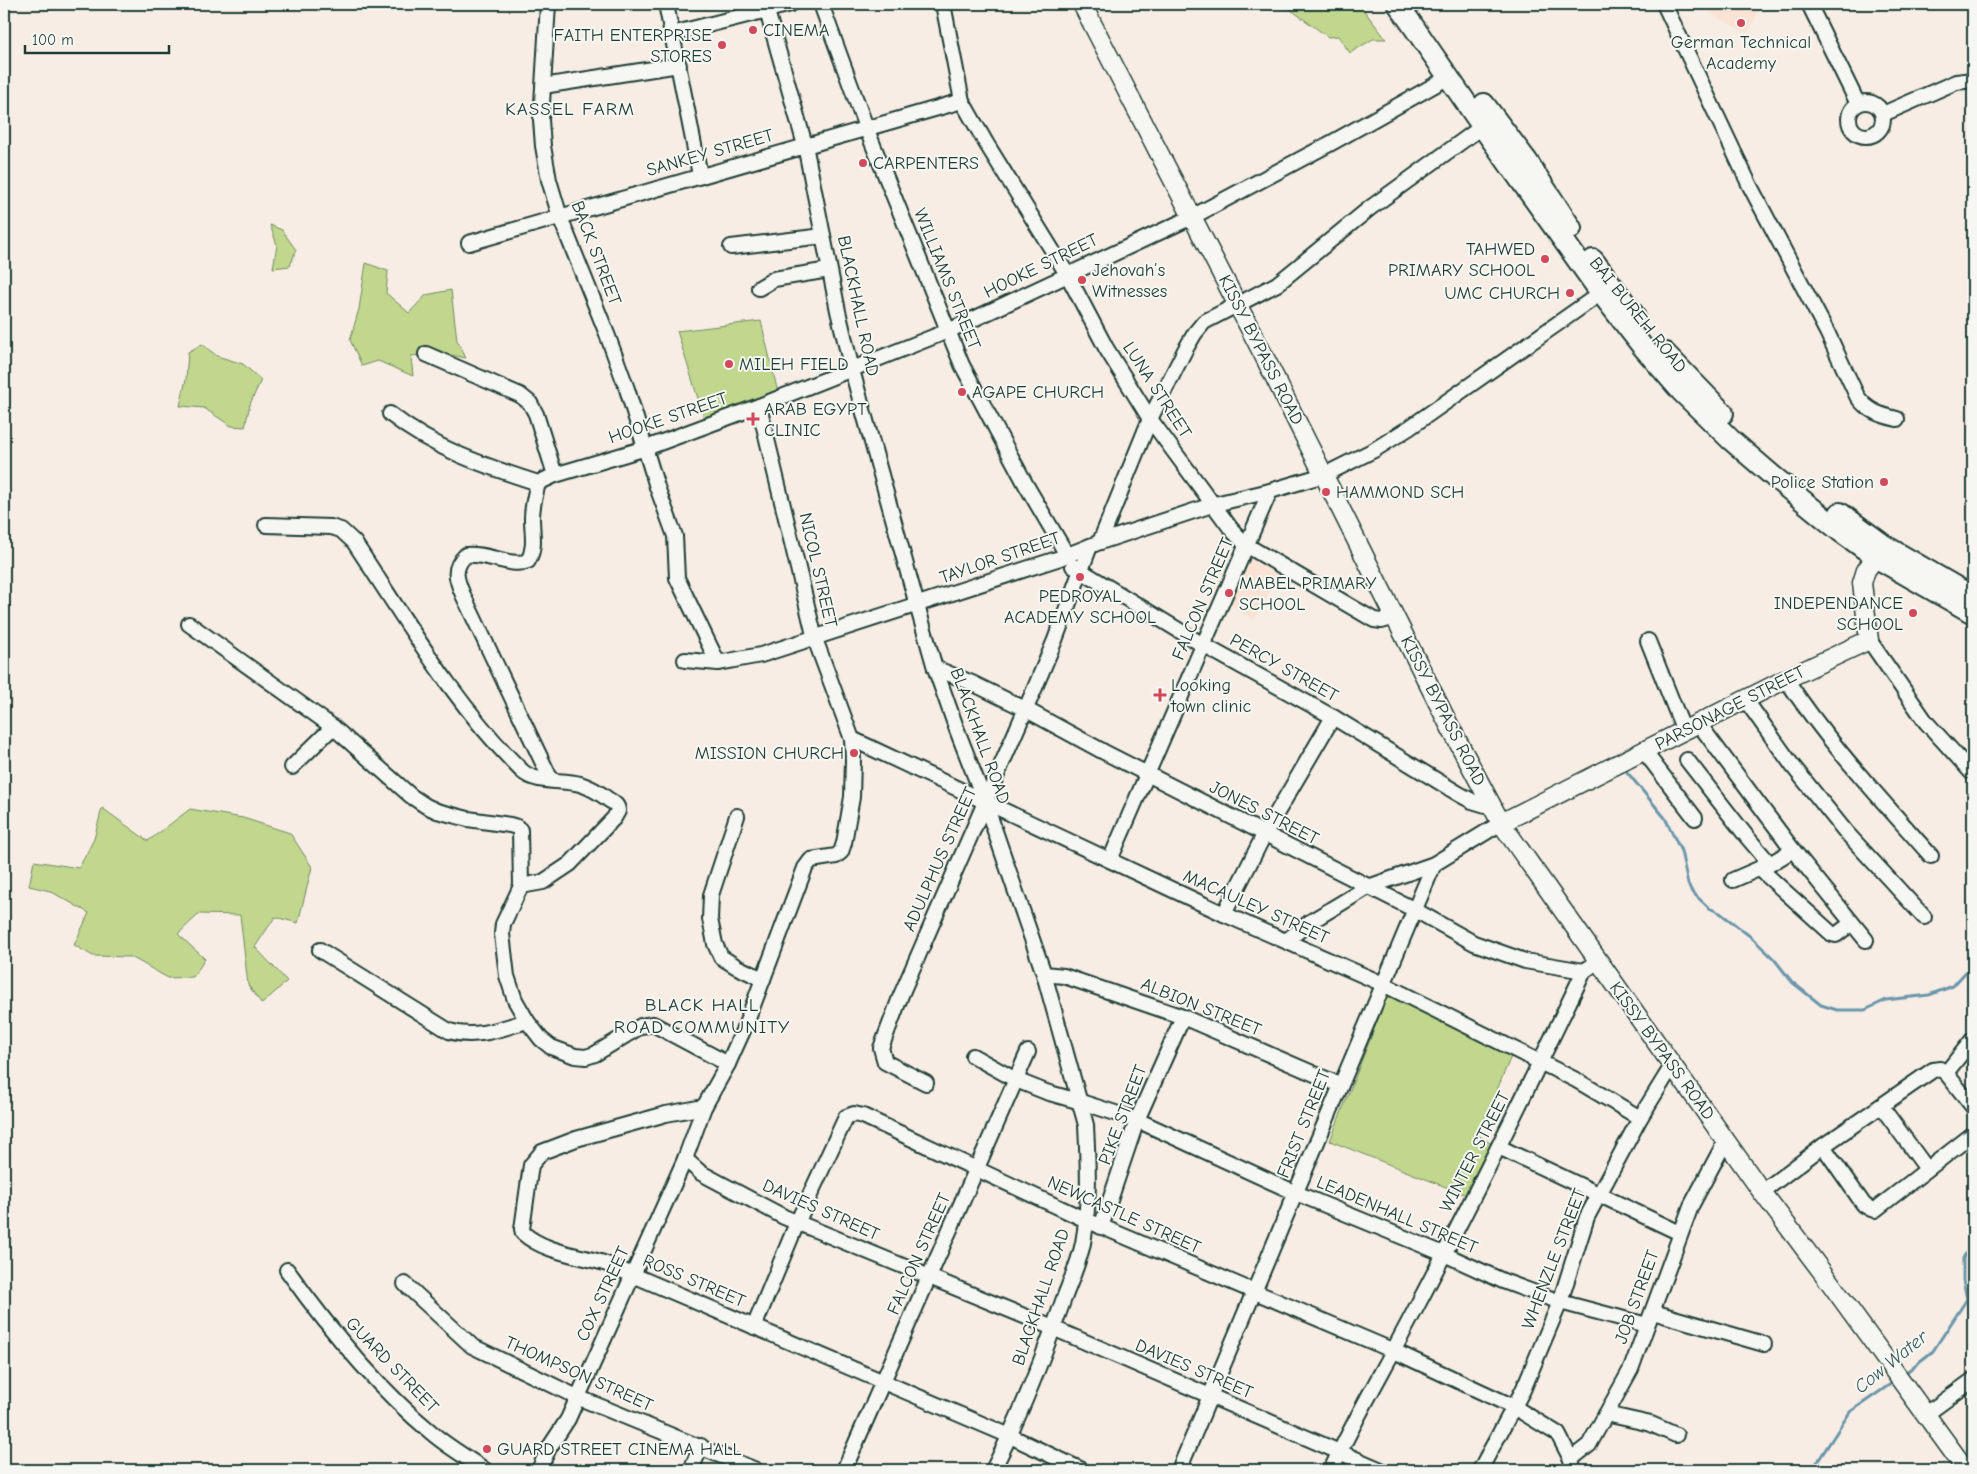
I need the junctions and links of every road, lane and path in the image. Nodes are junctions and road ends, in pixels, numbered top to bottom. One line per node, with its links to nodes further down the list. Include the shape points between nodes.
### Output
1 (548, 4): 16 (street, BACK STREET)
2 (666, 4): 12 (street)
3 (791, 4): 11 (street)
4 (821, 4): 21 (street, WILLIAMS STREET)
5 (943, 4): 17 (street, LUNA STREET)
6 (1082, 4): 25 (main road, KISSY BYPASS ROAD)
7 (1398, 4): 14 (highway)
8 (1415, 4): 50 (highway, BAI BUREH ROAD, via 1655,343 1746,436 1837,510)
9 (1664, 4): 40 (street, via 1750,186 1857,396 1872,411)
10 (1809, 4): 18 (street)
11 (766, 7): 12 (street); 22 (street, BLACKHALL ROAD)
12 (672, 34): 13 (street)
13 (679, 65): 16 (street); 23 (street)
14 (1449, 76): 20 (highway); 25 (street, HOOKE STREET)
15 (1973, 80): 19 (street, via 1956,82)
16 (543, 86): 24 (street, BACK STREET, via 543,146)
17 (962, 101): 21 (street, SANKEY STREET); 30 (street, LUNA STREET)
18 (1858, 104): 19 (street, via 1873,103); 19 (street, via 1849,120 1859,135 1870,136 1880,130)
19 (1883, 114)
20 (1483, 126): 32 (highway); 33 (street, ADULPHUS STREET, via 1370,208 1277,284)
21 (867, 130): 22 (street, SANKEY STREET); 34 (street, WILLIAMS STREET)
22 (804, 145): 23 (street, SANKEY STREET); 26 (street, BLACKHALL ROAD)
23 (700, 175): 24 (street, SANKEY STREET)
24 (560, 217): 27 (street, SANKEY STREET); 41 (street, BACK STREET, via 611,343)
25 (1192, 217): 30 (street, HOOKE STREET); 33 (main road, KISSY BYPASS ROAD)
26 (823, 236): 28 (street); 29 (street, BLACKHALL ROAD)
27 (469, 243)
28 (731, 247)
29 (829, 270): 31 (street, via 774,279); 36 (street, BLACKHALL ROAD)
30 (1067, 274): 34 (street, HOOKE STREET); 39 (street, LUNA STREET, via 1106,348)
31 (759, 288)
32 (1601, 293): 43 (street, TAYLOR STREET, via 1409,428); 50 (highway, via 1642,346 1731,440 1774,477)
33 (1238, 306): 39 (street, ADULPHUS STREET, via 1204,322 1195,333); 43 (main road, KISSY BYPASS ROAD)
34 (948, 331): 36 (street, HOOKE STREET); 51 (street, WILLIAMS STREET, via 962,365)
35 (426, 354): 42 (street, via 520,395 530,403)
36 (852, 370): 37 (street, HOOKE STREET); 54 (street, BLACKHALL ROAD)
37 (759, 406): 41 (street, HOOKE STREET); 58 (street, NICOL STREET)
38 (390, 414): 44 (street, via 429,442)
39 (1150, 419): 46 (street, LUNA STREET); 48 (street, ADULPHUS STREET)
40 (1897, 419)
41 (646, 448): 42 (street, HOOKE STREET); 63 (street, BACK STREET, via 674,536 678,578)
42 (555, 475): 44 (street, HOOKE STREET)
43 (1324, 475): 45 (street, TAYLOR STREET); 56 (main road, KISSY BYPASS ROAD)
44 (538, 483): 77 (street, via 533,504 533,554 528,561 522,564 480,554 466,555 459,561 456,580)
45 (1270, 491): 46 (street, TAYLOR STREET); 49 (street, FALCON STREET)
46 (1215, 504): 48 (street, TAYLOR STREET); 49 (street, LUNA STREET)
47 (266, 525): 77 (street, via 341,530 354,542 451,688 487,735 526,775)
48 (1095, 544): 51 (street, TAYLOR STREET); 52 (street, ADULPHUS STREET)
49 (1246, 546): 56 (street, LUNA STREET, via 1374,620); 61 (street, FALCON STREET)
50 (1881, 552): 53 (highway, BAI BUREH ROAD); 55 (highway); 59 (main road, via 1866,570 1862,583)
51 (1063, 557): 52 (street, PERCY STREET); 54 (street, TAYLOR STREET)
52 (1080, 571): 61 (street, PERCY STREET); 67 (street, ADULPHUS STREET)
53 (1973, 597)
54 (917, 605): 58 (street, TAYLOR STREET); 64 (street, BLACKHALL ROAD)
55 (1973, 613)
56 (1395, 617): 79 (main road, KISSY BYPASS ROAD)
57 (189, 624): 69 (street)
58 (815, 638): 63 (street, TAYLOR STREET, via 762,655); 71 (street, NICOL STREET)
59 (1868, 640): 65 (main road, PARSONAGE STREET); 75 (street, via 1926,722)
60 (1648, 641): 70 (street)
61 (1203, 645): 68 (street, PERCY STREET); 76 (street, FALCON STREET)
62 (685, 660): 63 (street, TAYLOR STREET)
63 (718, 662)
64 (935, 668): 67 (street, JONES STREET); 78 (street, BLACKHALL ROAD)
65 (1786, 679): 66 (main road, PARSONAGE STREET); 85 (street, via 1844,756)
66 (1745, 700): 70 (main road, PARSONAGE STREET); 94 (street, via 1845,832)
67 (1026, 709): 76 (street, JONES STREET); 78 (street, ADULPHUS STREET)
68 (1333, 717): 79 (street, PERCY STREET, via 1459,794); 83 (street)
69 (333, 727): 74 (street); 90 (street, via 426,806 453,815 517,827 520,830)
70 (1691, 727): 72 (main road, PARSONAGE STREET); 84 (street)
71 (852, 739): 78 (street, MACAULEY STREET); 102 (street, via 852,797 841,852 836,856 811,860 805,868)
72 (1644, 751): 81 (street); 82 (main road, PARSONAGE STREET)
73 (1687, 760): 88 (street, via 1747,837)
74 (292, 767)
75 (1973, 774)
76 (1147, 775): 83 (street, JONES STREET); 86 (street, FALCON STREET)
77 (551, 780): 90 (street, via 589,787 616,805 618,811 570,864 543,882)
78 (985, 802): 86 (street, MACAULEY STREET); 101 (street, BLACKHALL ROAD); 114 (street, ADULPHUS STREET, via 881,1048 885,1062)
79 (1492, 807): 82 (main road, KISSY BYPASS ROAD)
80 (737, 816): 102 (street, via 711,895 710,919 714,944 721,957)
81 (1694, 818)
82 (1502, 823): 87 (street); 99 (main road, KISSY BYPASS ROAD)
83 (1265, 833): 91 (street, JONES STREET); 93 (street)
84 (1793, 850): 88 (street); 95 (street)
85 (1931, 856)
86 (1110, 860): 93 (street, MACAULEY STREET)
87 (1434, 864): 91 (street); 92 (street, FRIST STREET)
88 (1765, 866): 89 (street); 95 (street, via 1832,934 1836,936)
89 (1733, 880)
90 (521, 886): 105 (street, via 503,924 502,934 507,976 515,1000)
91 (1368, 887): 92 (street, JONES STREET); 97 (street, via 1310,922)
92 (1415, 910): 100 (street, JONES STREET, via 1491,950 1525,961); 103 (street, FRIST STREET)
93 (1224, 914): 97 (street, MACAULEY STREET)
94 (1924, 917)
95 (1852, 923): 96 (street)
96 (1866, 940)
97 (1286, 942): 103 (street, MACAULEY STREET)
98 (320, 950): 105 (street, via 449,1031 475,1035)
99 (1598, 961): 100 (street, WINTER STREET); 111 (main road, KISSY BYPASS ROAD)
100 (1584, 971): 109 (street, WINTER STREET)
101 (1044, 974): 104 (street, ALBION STREET, via 1064,976); 116 (street, BLACKHALL ROAD)
102 (763, 979): 110 (street)
103 (1384, 984): 109 (street, MACAULEY STREET); 115 (street, FRIST STREET)
104 (1183, 1017): 115 (street, ALBION STREET); 121 (street, PIKE STREET)
105 (527, 1020): 110 (street, via 551,1047 575,1056 595,1054 641,1026 653,1024)
106 (1973, 1040): 112 (street)
107 (1028, 1052): 113 (street, FALCON STREET)
108 (974, 1056): 113 (street, LEADENHALL STREET)
109 (1540, 1063): 120 (street, MACAULEY STREET); 125 (street, WINTER STREET)
110 (728, 1064): 118 (street)
111 (1672, 1066): 120 (street, WHENZLE STREET); 123 (main road, KISSY BYPASS ROAD)
112 (1946, 1073): 117 (street, via 1940,1069 1933,1070); 119 (street)
113 (1016, 1080): 116 (street, LEADENHALL STREET); 128 (street, FALCON STREET)
114 (926, 1082)
115 (1340, 1085): 130 (street, FRIST STREET)
116 (1081, 1102): 121 (street, LEADENHALL STREET); 132 (street, BLACKHALL ROAD, via 1088,1151)
117 (1881, 1106): 124 (street); 127 (street)
118 (704, 1107): 126 (street); 138 (street, ROSS STREET, via 666,1114 552,1146 531,1165 523,1233 562,1252)
119 (1973, 1107)
120 (1640, 1118): 131 (street, WHENZLE STREET)
121 (1137, 1120): 130 (street, LEADENHALL STREET); 134 (street, PIKE STREET)
122 (1973, 1134): 127 (street)
123 (1726, 1140): 129 (main road, KISSY BYPASS ROAD); 135 (street, JOB STREET)
124 (1823, 1146): 127 (street, via 1864,1205 1875,1210); 129 (street)
125 (1499, 1147): 131 (street); 136 (street, WINTER STREET)
126 (685, 1159): 133 (street, DAVIES STREET, via 701,1173); 138 (street, COX STREET)
127 (1927, 1169)
128 (976, 1170): 132 (street, NEWCASTLE STREET); 133 (street, NEWCASTLE STREET, via 863,1116 849,1115); 139 (street, FALCON STREET)
129 (1762, 1192): 154 (main road, KISSY BYPASS ROAD)
130 (1296, 1193): 136 (street, LEADENHALL STREET); 141 (street, FRIST STREET)
131 (1598, 1194): 135 (street); 142 (street, WHENZLE STREET, via 1582,1228)
132 (1086, 1220): 134 (street, NEWCASTLE STREET); 145 (street, BLACKHALL ROAD, via 1083,1245)
133 (797, 1223): 139 (street, DAVIES STREET); 144 (street, NEWCASTLE STREET)
134 (1101, 1227): 141 (street, NEWCASTLE STREET)
135 (1680, 1233): 143 (street, JOB STREET)
136 (1444, 1254): 142 (street, LEADENHALL STREET); 147 (street, WINTER STREET)
137 (287, 1270): 160 (street, GUARD STREET, via 320,1316 362,1365 432,1434)
138 (633, 1275): 144 (street, ROSS STREET); 151 (street, COX STREET)
139 (930, 1277): 145 (street, DAVIES STREET); 149 (street, FALCON STREET)
140 (405, 1284): 151 (street, THOMPSON STREET, via 472,1346)
141 (1253, 1291): 147 (street, NEWCASTLE STREET); 150 (street, FRIST STREET)
142 (1560, 1302): 143 (street, LEADENHALL STREET); 152 (street, WHENZLE STREET)
143 (1650, 1319): 146 (street, LEADENHALL STREET); 153 (street, JOB STREET, via 1631,1369)
144 (754, 1327): 149 (street, ROSS STREET)
145 (1053, 1328): 150 (street, DAVIES STREET); 156 (street, BLACKHALL ROAD)
146 (1764, 1344)
147 (1394, 1351): 152 (street, NEWCASTLE STREET); 158 (street, WINTER STREET)
148 (1973, 1381): 154 (street)
149 (883, 1382): 156 (street, ROSS STREET); 164 (street, FALCON STREET)
150 (1208, 1396): 158 (street, DAVIES STREET); 167 (street, FRIST STREET)
151 (577, 1397): 157 (street, THOMPSON STREET); 161 (street, COX STREET)
152 (1514, 1407): 159 (street, NEWCASTLE STREET, via 1558,1434); 170 (street, WHENZLE STREET)
153 (1606, 1414): 155 (street, via 1651,1424); 159 (street, JOB STREET, via 1589,1445)
154 (1925, 1415): 171 (main road)
155 (1676, 1435)
156 (1010, 1436): 165 (street, BLACKHALL ROAD); 166 (street, ROSS STREET)
157 (701, 1446): 162 (street); 163 (street, THOMPSON STREET)
158 (1339, 1452): 168 (street, WINTER STREET); 169 (street, DAVIES STREET)
159 (1572, 1464)
160 (485, 1470)
161 (539, 1470)
162 (691, 1470)
163 (756, 1470)
164 (844, 1470)
165 (993, 1470)
166 (1082, 1470)
167 (1179, 1470)
168 (1331, 1470)
169 (1381, 1470)
170 (1480, 1470)
171 (1966, 1470)

